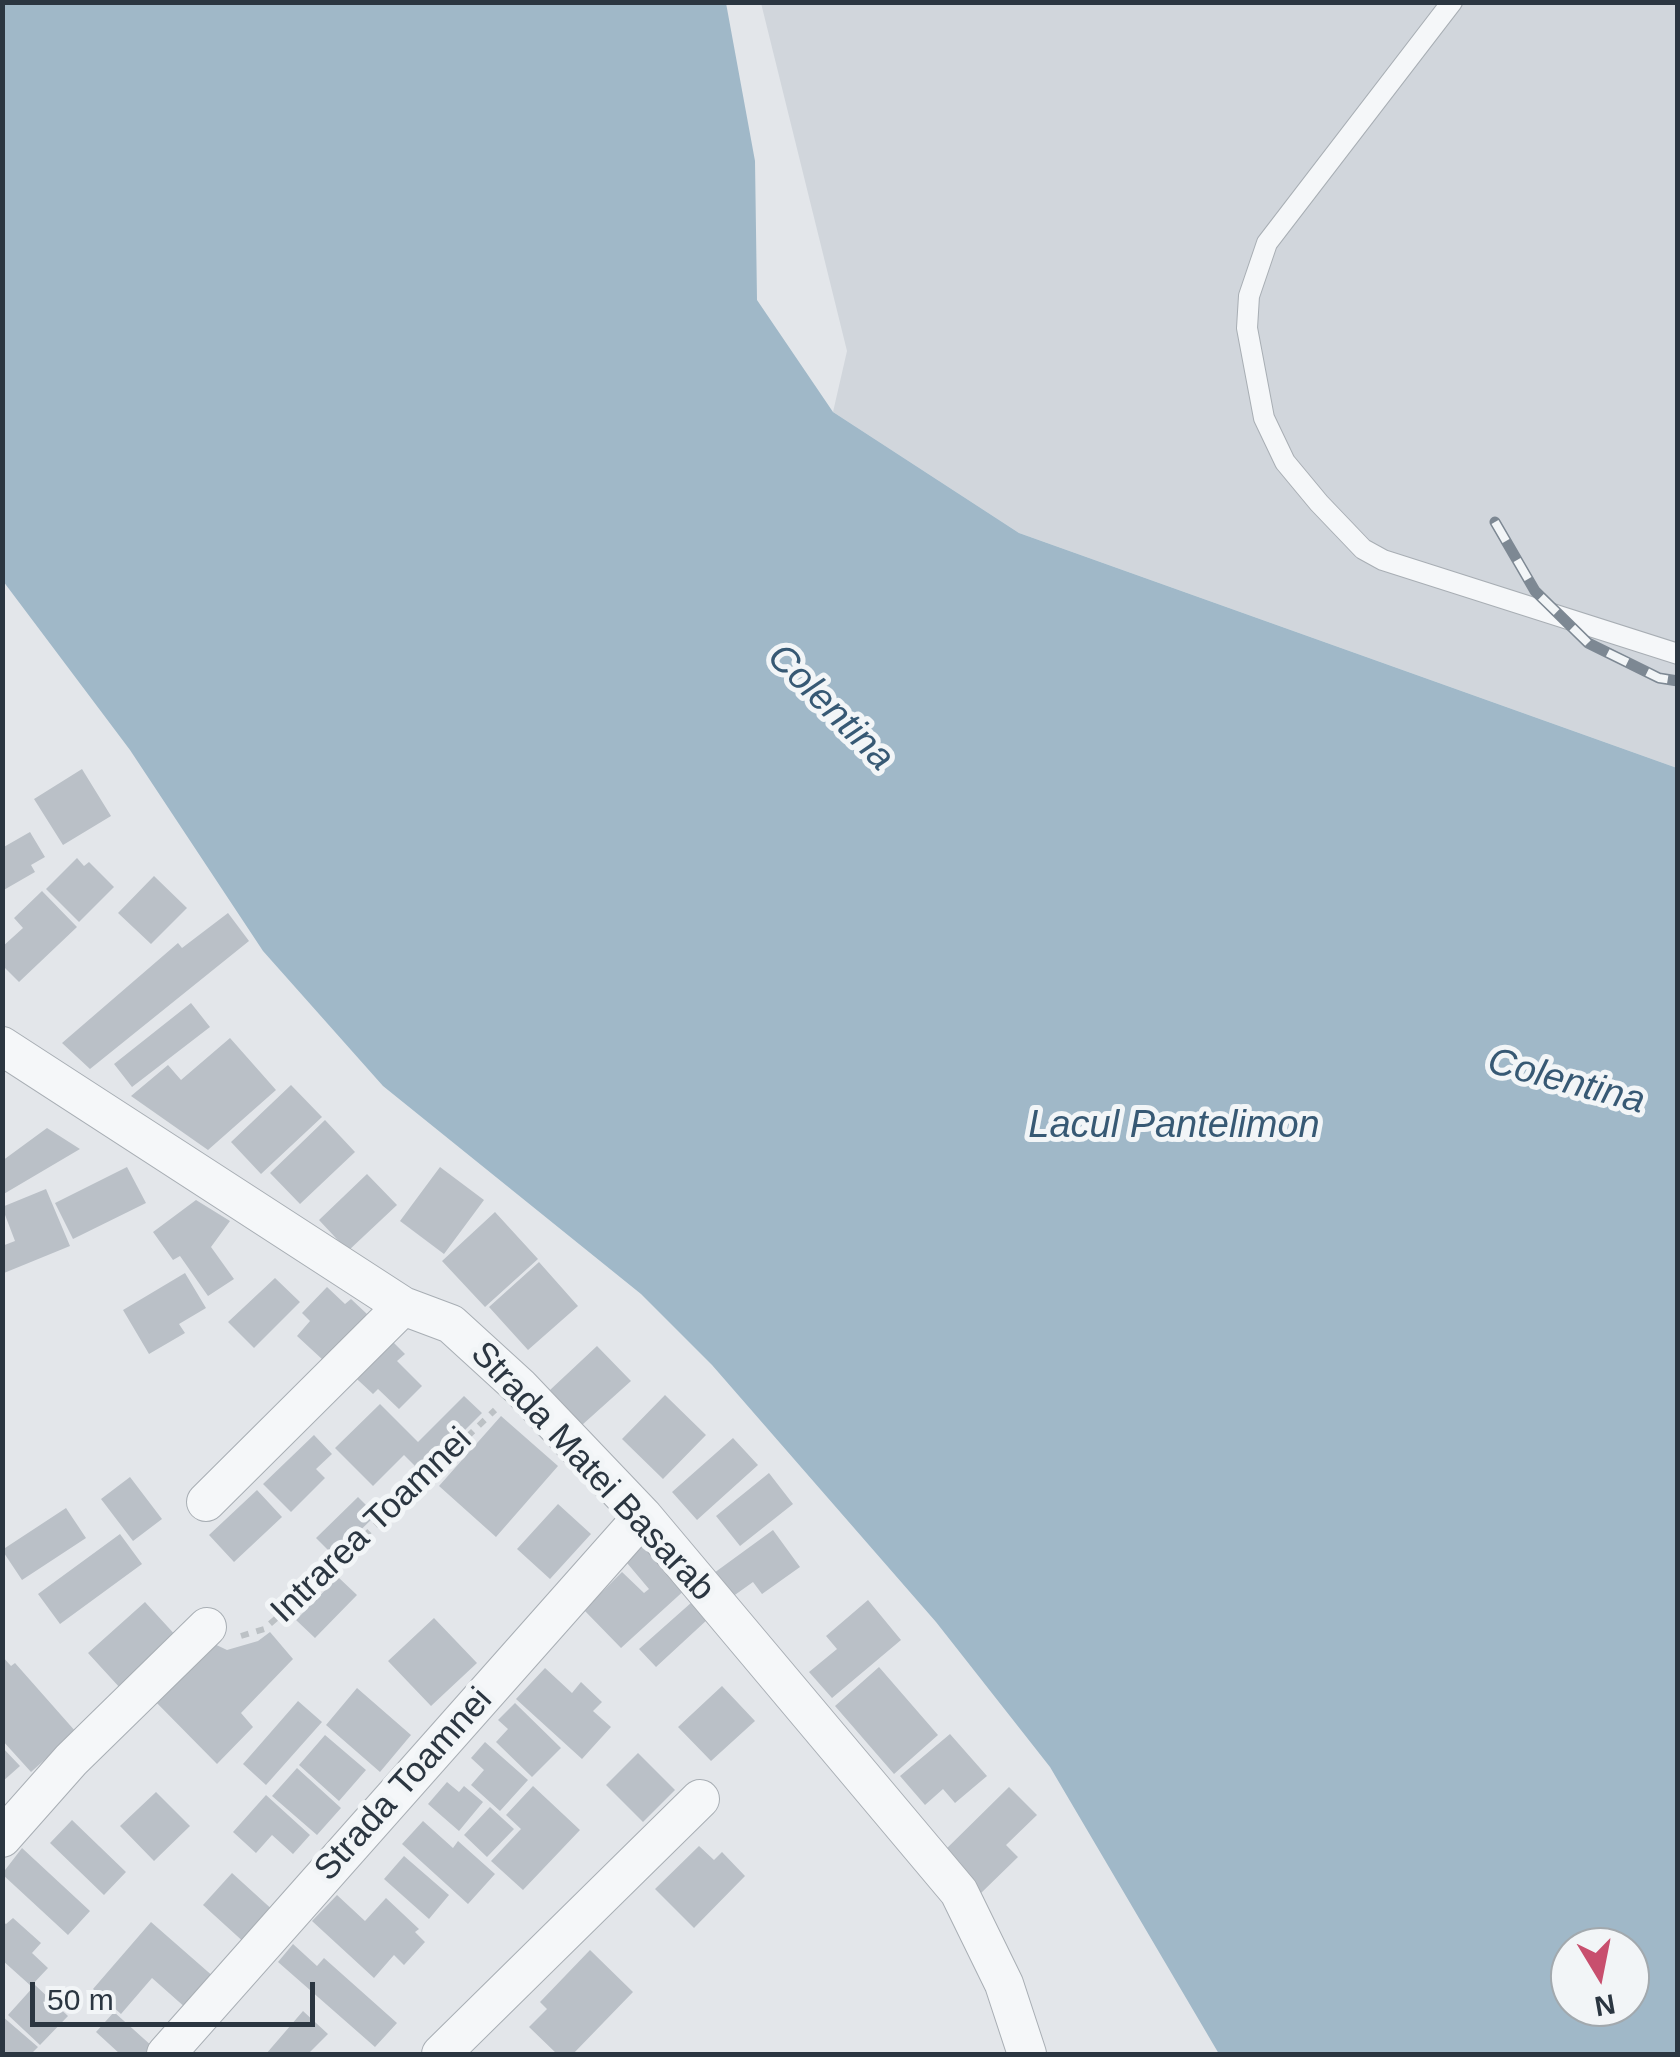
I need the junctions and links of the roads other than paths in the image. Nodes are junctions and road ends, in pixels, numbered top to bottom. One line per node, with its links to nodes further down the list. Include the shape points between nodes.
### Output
1 (1452, 2): 2 (lane, via 1267,243 1249,296 1248,328 1264,418 1286,462 1363,549)
2 (1678, 654)
3 (6, 1042): 4 (street, Strada Matei Basarab)
4 (403, 1306): 5 (street); 6 (street, Strada Matei Basarab, via 451,1324)
5 (206, 1502)
6 (642, 1516): 10 (street, Strada Toamnei); 12 (street, Strada Matei Basarab, via 959,1892 1004,1984)
7 (207, 1627): 9 (street)
8 (700, 1799): 11 (street)
9 (2, 1838)
10 (166, 2054)
11 (441, 2054)
12 (1027, 2054)

